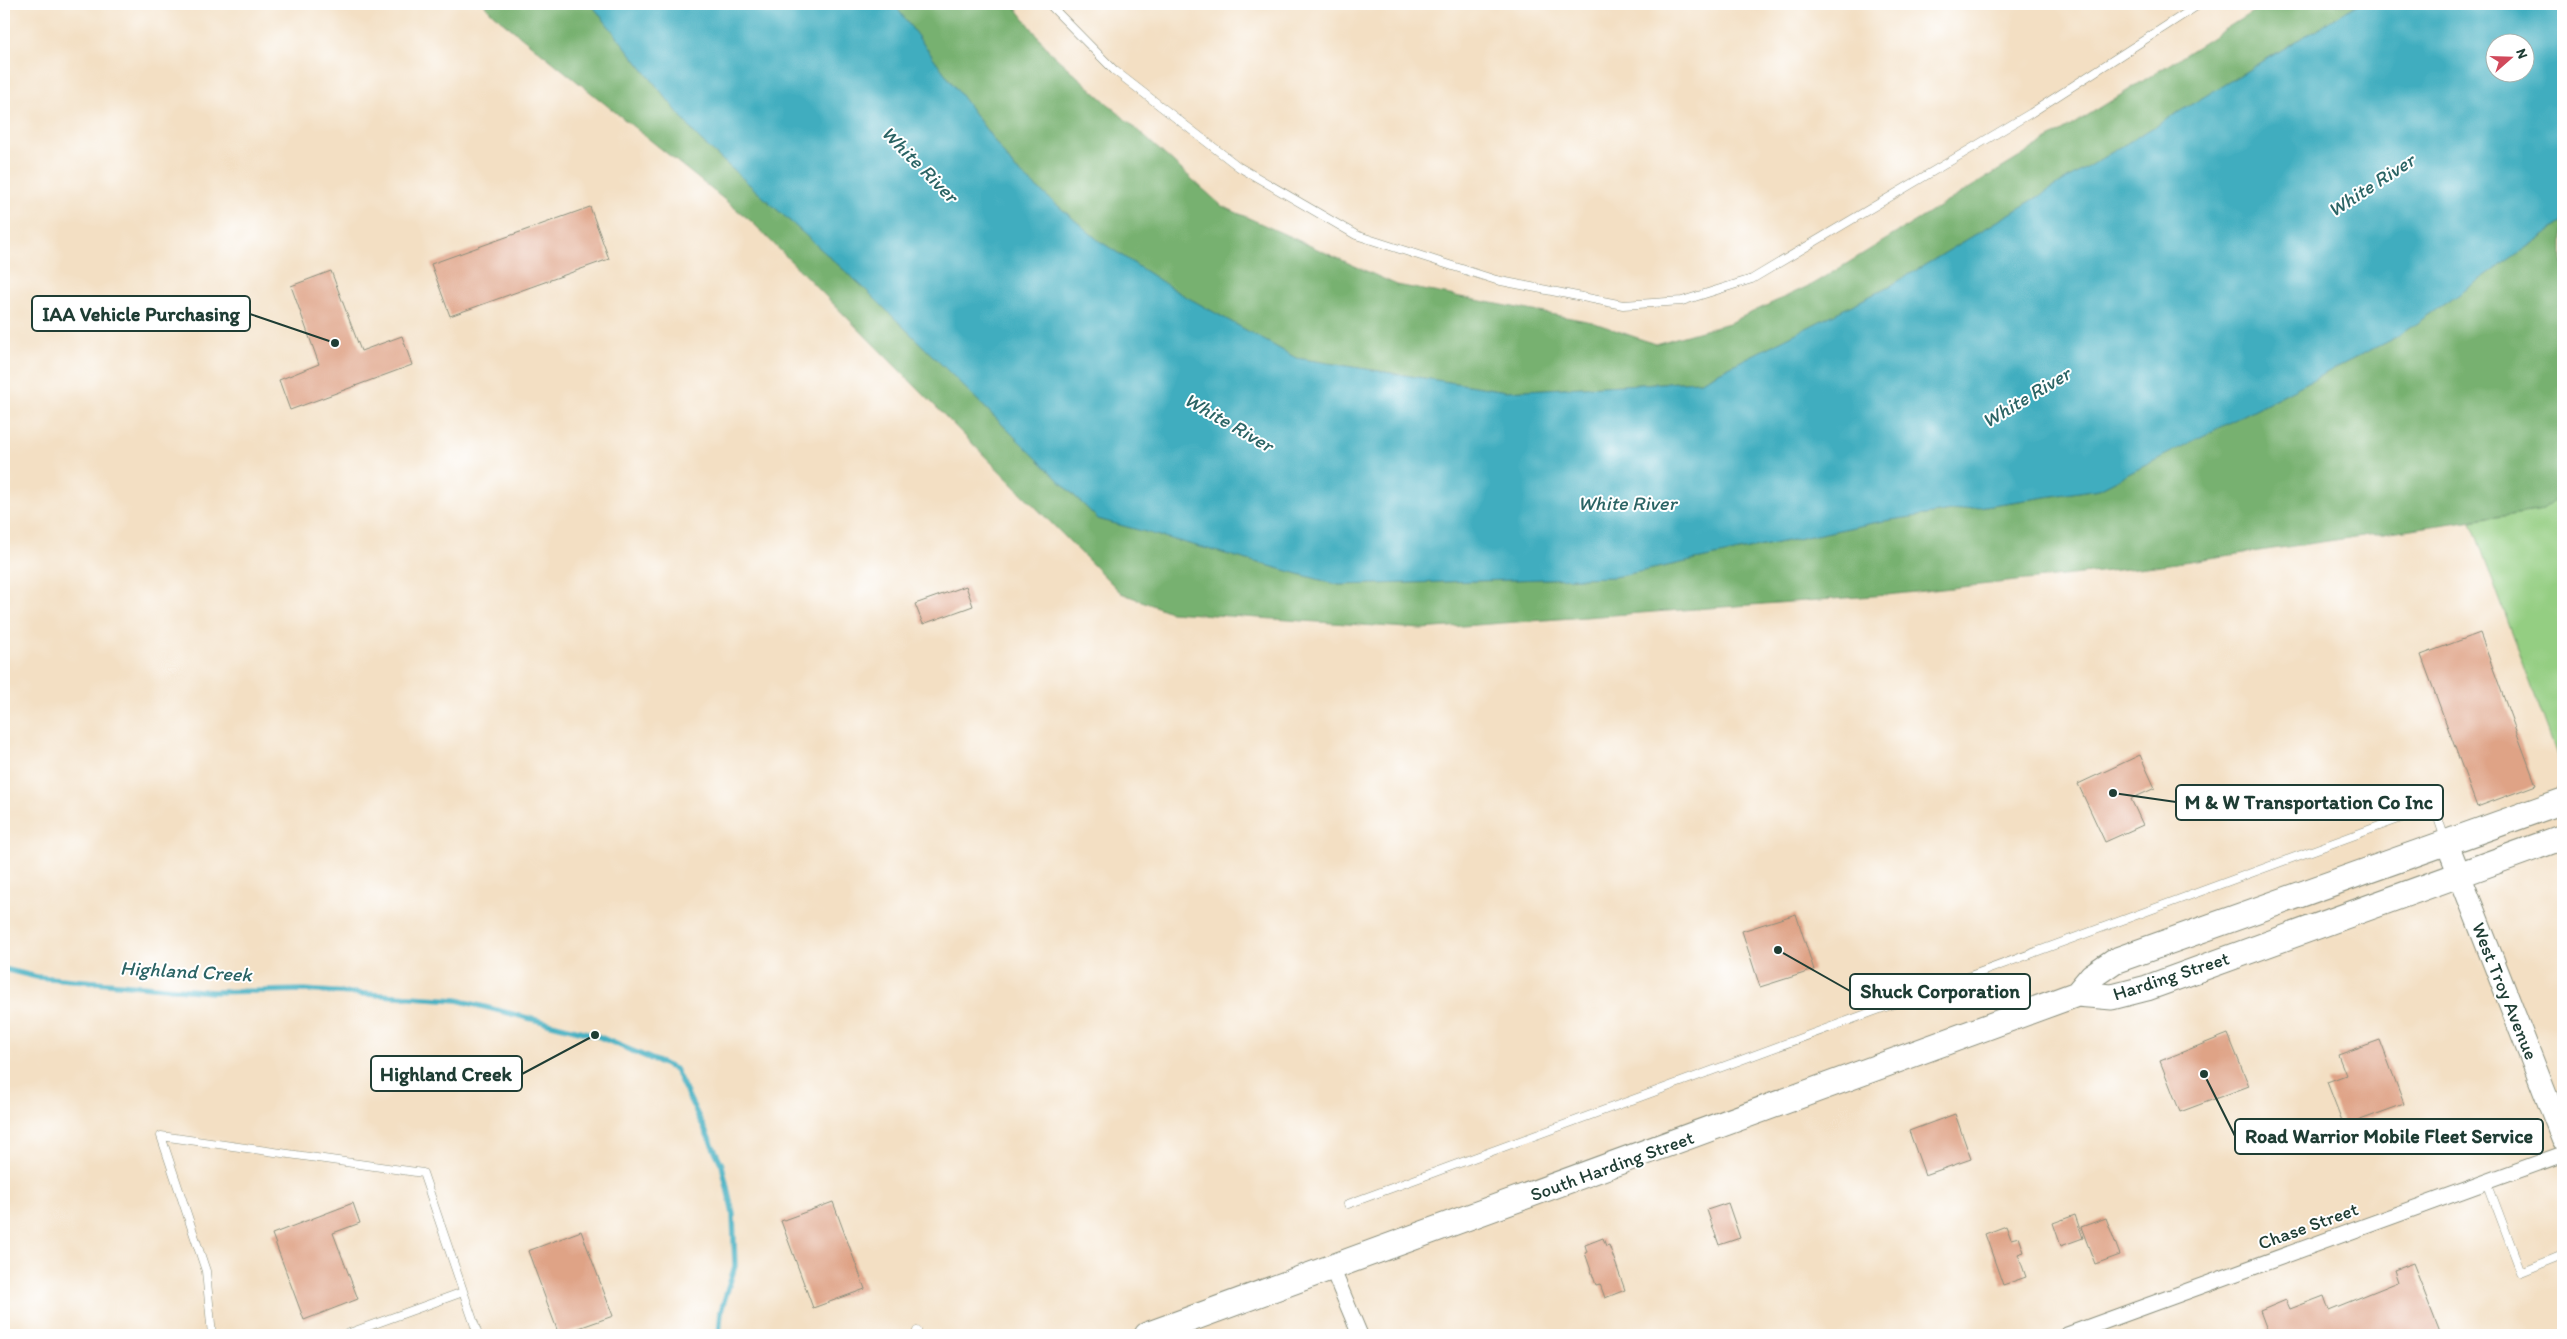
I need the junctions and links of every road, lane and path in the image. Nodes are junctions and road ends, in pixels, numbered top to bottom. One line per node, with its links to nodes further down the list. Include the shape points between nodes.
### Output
1 (1049, 4): 2 (lane, via 1114,70 1240,166 1356,235 1496,280 1623,305 1682,301 1752,279 2031,113)
2 (2200, 4)
3 (2563, 801): 5 (main road, Harding Street)
4 (2563, 837): 6 (main road, Harding Street)
5 (2447, 843): 6 (main road, West Troy Avenue); 7 (main road, Harding Street, via 2114,961 2092,976); 11 (lane, via 2434,806)
6 (2460, 876): 7 (main road, Harding Street, via 2126,994 2101,998); 8 (main road, West Troy Avenue)
7 (2077, 994): 13 (main road, South Harding Street)
8 (2563, 1139)
9 (2563, 1154): 10 (street, Chase Street)
10 (2487, 1182): 12 (lane, via 2521,1272); 20 (street, Chase Street)
11 (1348, 1204)
12 (2563, 1255)
13 (1332, 1268): 18 (main road, South Harding Street); 19 (street)
14 (463, 1292): 15 (lane, via 423,1173 161,1136 206,1271); 16 (lane); 17 (lane)
15 (212, 1335)
16 (344, 1335)
17 (478, 1335)
18 (1147, 1335)
19 (1360, 1335)
20 (2067, 1335)

